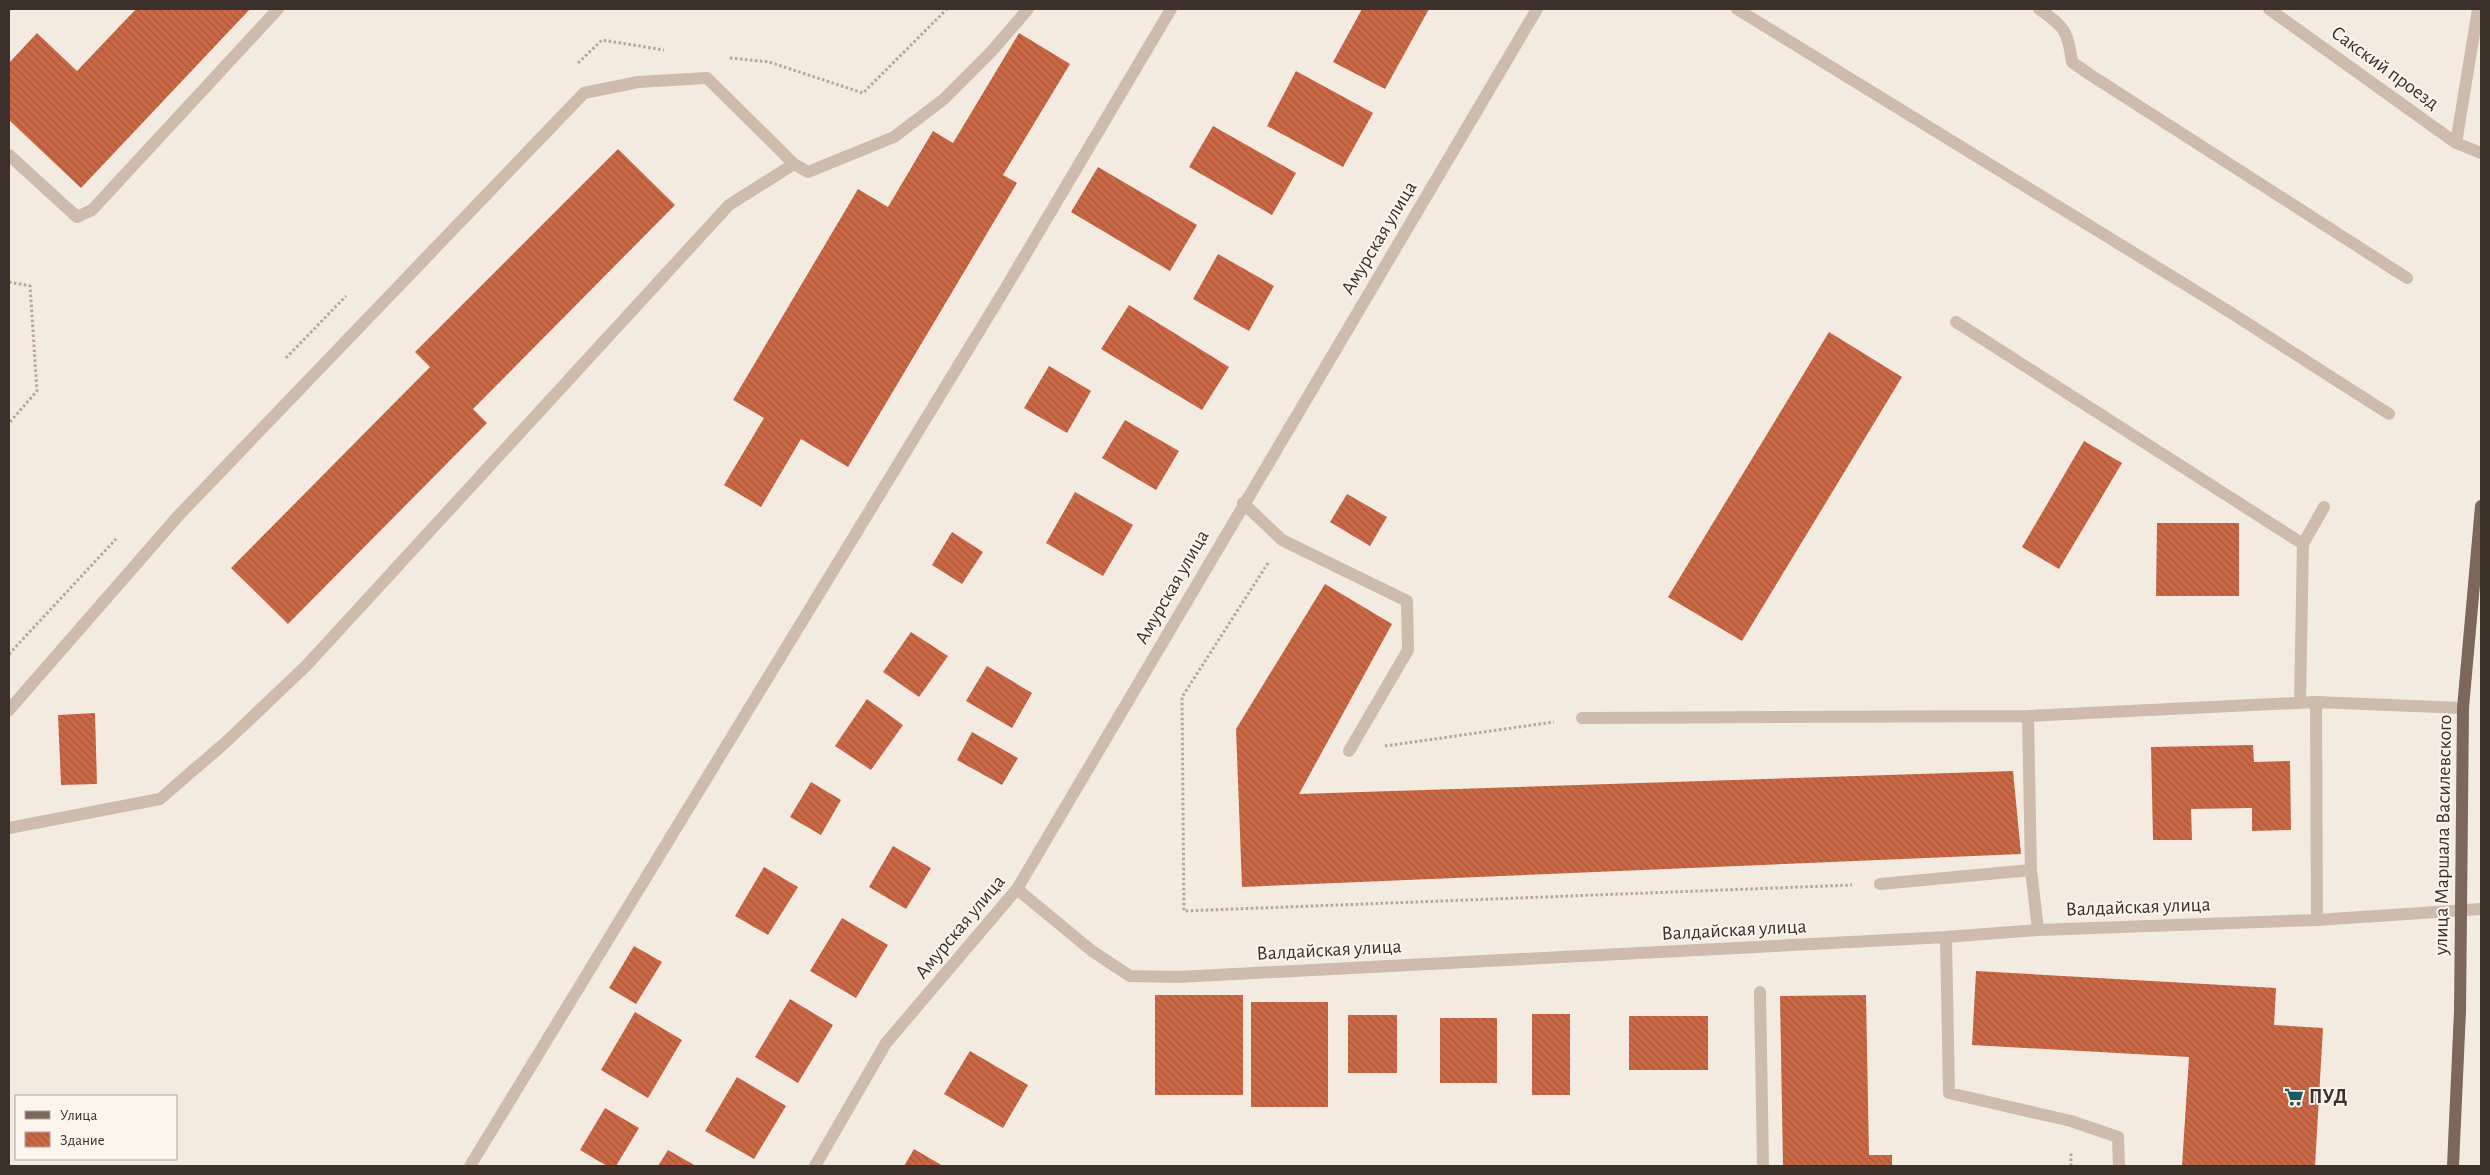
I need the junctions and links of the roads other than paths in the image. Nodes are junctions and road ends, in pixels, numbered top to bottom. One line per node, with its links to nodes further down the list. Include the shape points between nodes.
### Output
1 (278, 9): 11 (street, via 92,210 77,217)
2 (1028, 9): 12 (street, via 944,99 894,137 808,172)
3 (1171, 9): 37 (street, via 1000,298)
4 (1537, 9): 16 (street, Амурская улица)
5 (1737, 9): 15 (street, via 2225,309)
6 (2039, 9): 13 (street, via 2062,24 2072,62)
7 (2269, 9): 9 (street, Сакский проезд)
8 (2478, 9): 9 (street)
9 (2456, 143): 10 (street, Сакский проезд)
10 (2481, 153)
11 (9, 155)
12 (794, 164): 23 (street, via 707,78 638,82 584,93 179,515); 27 (street, via 729,205 306,666 160,799)
13 (2407, 278)
14 (1956, 322): 19 (street)
15 (2389, 414)
16 (1243, 503): 26 (street, via 1282,540 1407,601 1408,650); 30 (street, Амурская улица)
17 (2481, 506): 22 (main road, улица Маршала Василевского)
18 (2324, 507): 19 (street)
19 (2303, 544): 21 (street)
20 (2316, 702): 21 (street); 22 (street); 33 (street)
21 (2300, 703): 24 (street)
22 (2463, 708): 32 (main road, улица Маршала Василевского)
23 (9, 710)
24 (2028, 716): 25 (street); 28 (street)
25 (1582, 718)
26 (1349, 752)
27 (9, 828)
28 (2031, 870): 29 (street); 34 (street)
29 (1880, 884)
30 (1017, 889): 35 (street, Валдайская улица, via 1092,951 1130,976 1178,977); 38 (street, Амурская улица, via 886,1043)
31 (2481, 909): 32 (street, Валдайская улица)
32 (2462, 912): 33 (street, Валдайская улица); 41 (main road, улица Маршала Василевского)
33 (2316, 920): 34 (street, Валдайская улица)
34 (2038, 930): 35 (street, Валдайская улица)
35 (1946, 938): 40 (street, via 1949,1093 2071,1121 2118,1137)
36 (1760, 992): 39 (street)
37 (470, 1166)
38 (816, 1166)
39 (1763, 1166)
40 (2119, 1166)
41 (2453, 1166)

